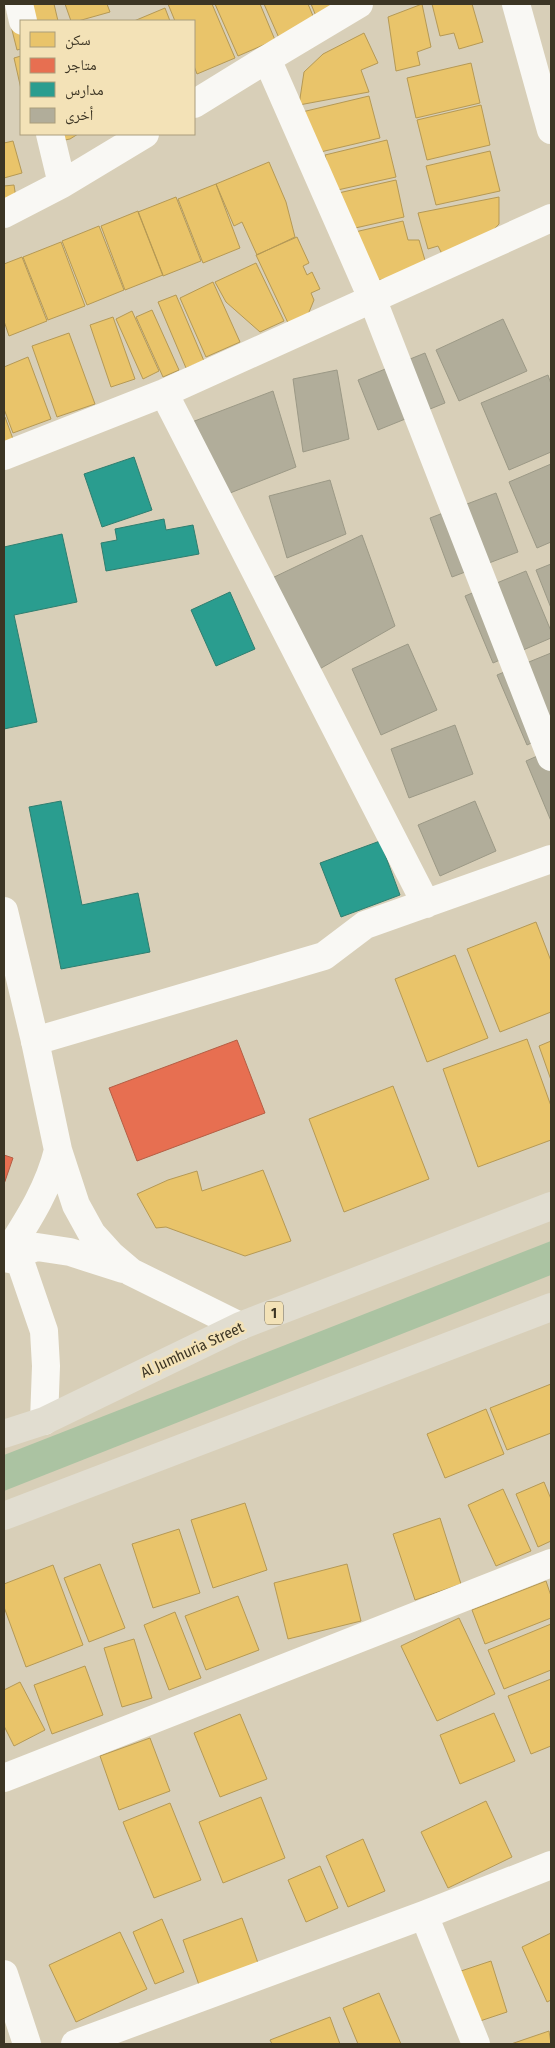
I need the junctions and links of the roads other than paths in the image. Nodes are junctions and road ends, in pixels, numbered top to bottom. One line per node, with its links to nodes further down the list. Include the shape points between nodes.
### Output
1 (19, 4): 4 (street)
2 (359, 4): 5 (street)
3 (516, 4): 7 (street)
4 (23, 20)
5 (267, 59): 6 (street); 13 (street)
6 (195, 103)
7 (551, 130)
8 (50, 135): 10 (street)
9 (142, 135): 10 (street)
10 (62, 184): 11 (street)
11 (4, 214)
12 (551, 218): 13 (street)
13 (372, 298): 14 (street); 16 (street)
14 (164, 393): 15 (street); 18 (street)
15 (4, 456)
16 (551, 756)
17 (551, 859): 18 (street)
18 (426, 904): 20 (street, via 365,924 324,956)
19 (4, 912): 20 (street)
20 (35, 1041): 21 (street)
21 (58, 1150): 23 (street, via 44,1192); 24 (street, via 76,1205 92,1234)
22 (551, 1206): 26 (main road, Al Jumhuria Street / 1)
23 (4, 1258): 24 (street, via 37,1247 70,1252); 27 (street, via 20,1261 44,1331)
24 (131, 1272): 26 (street)
25 (551, 1307): 29 (main road)
26 (240, 1326): 27 (main road, Al Jumhuria Street / 1)
27 (44, 1421): 28 (main road, Al Jumhuria Street / 1)
28 (4, 1434)
29 (4, 1516)
30 (551, 1563): 31 (street)
31 (4, 1778)
32 (551, 1865): 33 (street)
33 (424, 1915): 36 (street); 37 (street)
34 (4, 1974): 35 (street)
35 (27, 2044)
36 (75, 2044)
37 (476, 2044)

